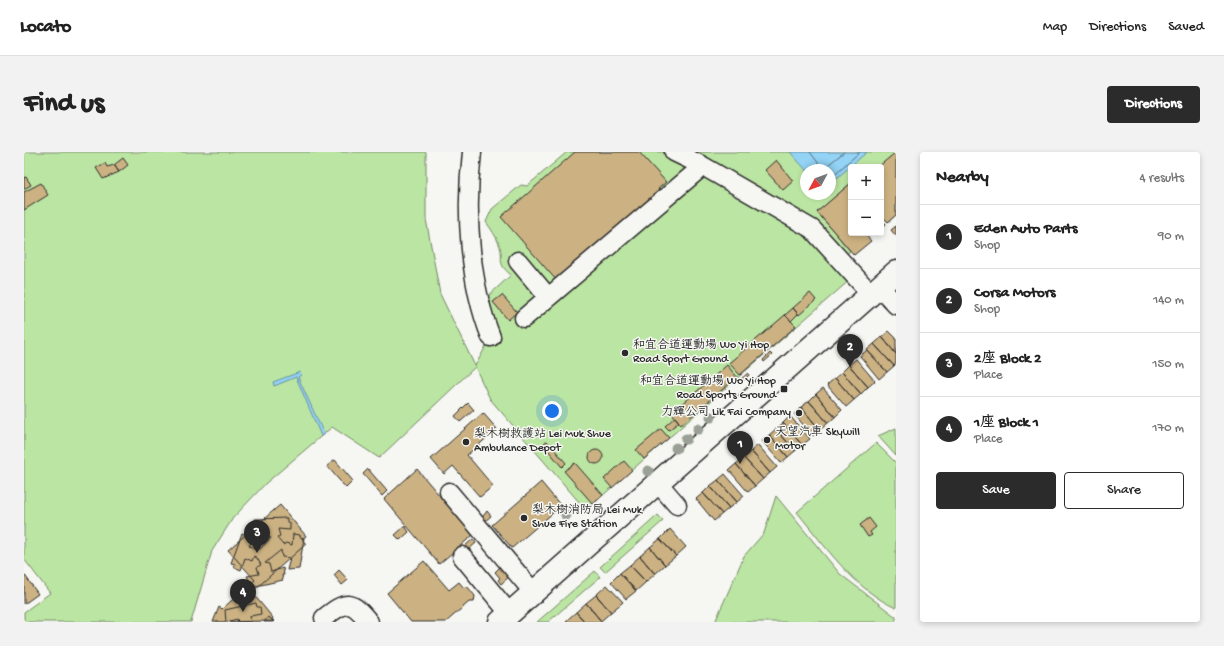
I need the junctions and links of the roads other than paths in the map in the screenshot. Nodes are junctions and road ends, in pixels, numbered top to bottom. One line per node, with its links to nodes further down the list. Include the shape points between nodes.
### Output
1 (472, 152): 10 (street, via 468,205 477,295)
2 (674, 152): 3 (street)
3 (703, 166): 6 (street, via 812,229); 7 (street)
4 (518, 261): 7 (street)
5 (896, 272): 6 (main road)
6 (875, 291): 8 (street); 11 (main road)
7 (548, 297): 9 (street)
8 (896, 305)
9 (524, 318)
10 (491, 337)
11 (658, 483): 13 (street); 15 (main road)
12 (449, 492): 15 (street)
13 (677, 505)
14 (462, 556): 17 (street)
15 (534, 593): 17 (main road)
16 (328, 615): 18 (street, via 341,606 353,606)
17 (505, 618)
18 (369, 622)

